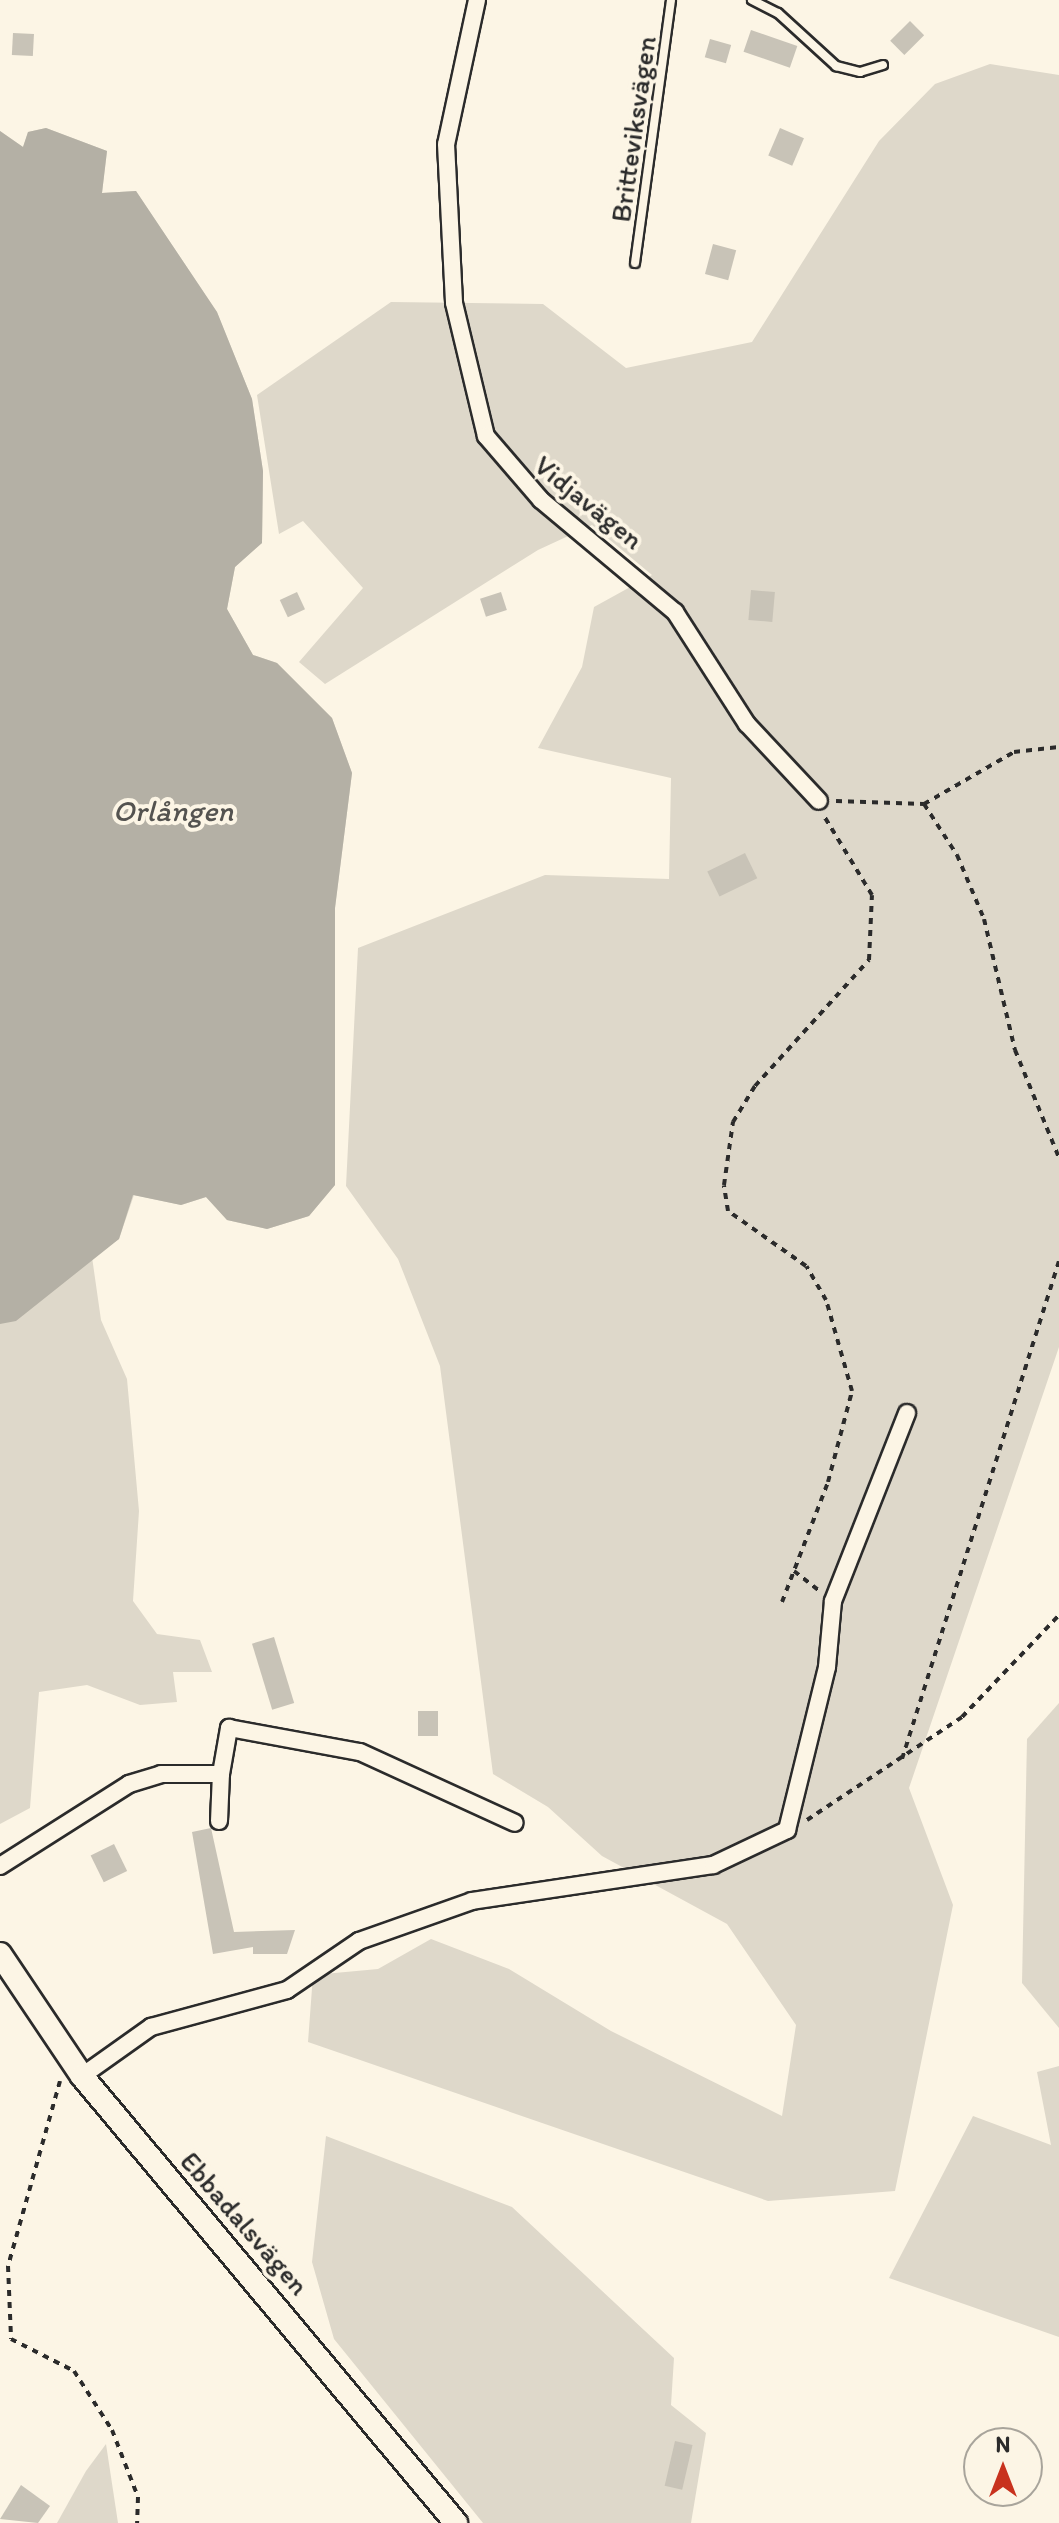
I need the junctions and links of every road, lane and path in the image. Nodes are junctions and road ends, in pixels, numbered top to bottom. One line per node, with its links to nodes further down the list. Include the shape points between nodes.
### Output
1 (477, 0): 7 (street, Vidjavägen, via 446,144 454,303 486,436 541,500 675,612 747,724)
2 (671, 0): 5 (lane, Britteviksvägen)
3 (752, 0): 4 (lane, via 778,13 836,66 860,72)
4 (883, 65)
5 (635, 263)
6 (1059, 747): 8 (path, via 1014,752)
7 (819, 801): 8 (path); 12 (path, via 872,895 869,960 755,1086 733,1122 724,1185 728,1211 806,1266 826,1300 852,1391)
8 (924, 804): 9 (path, via 957,855 984,919 1015,1050)
9 (1059, 1158)
10 (1059, 1261): 16 (path)
11 (907, 1413): 13 (street)
12 (793, 1571): 13 (path); 14 (path)
13 (833, 1601): 20 (street, via 827,1667)
14 (782, 1602)
15 (1059, 1615): 16 (path, via 962,1717)
16 (902, 1759): 20 (path)
17 (221, 1774): 18 (street); 19 (street, via 229,1728 301,1736 360,1752); 21 (street, via 161,1774 129,1784)
18 (219, 1821)
19 (515, 1823)
20 (787, 1830): 24 (street, via 713,1865 472,1901 359,1941 287,1990 151,2027)
21 (0, 1866)
22 (0, 1954): 23 (street, Ebbadalsvägen)
23 (68, 2056): 24 (street, Ebbadalsvägen); 25 (path, via 8,2266 11,2339 74,2371 112,2430 138,2497)
24 (82, 2076): 26 (street, Ebbadalsvägen)
25 (137, 2523)
26 (456, 2523)

